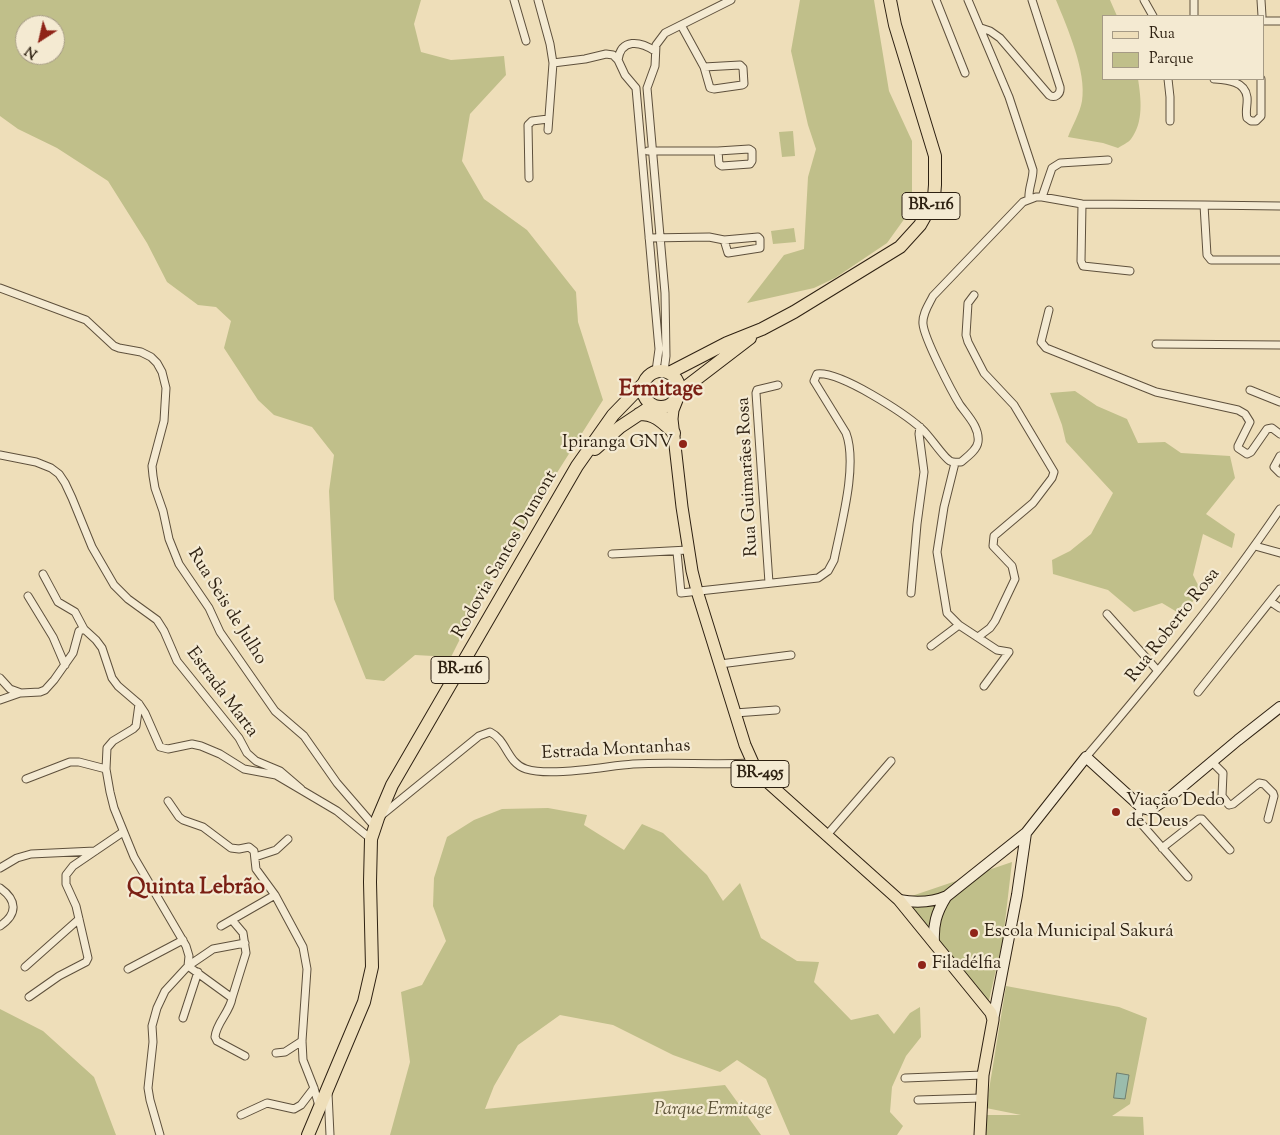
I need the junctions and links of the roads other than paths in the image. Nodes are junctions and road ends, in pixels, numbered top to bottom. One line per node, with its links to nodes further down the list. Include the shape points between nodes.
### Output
1 (514, 0): 18 (street)
2 (538, 0): 21 (street)
3 (730, 0): 16 (street)
4 (890, 0): 50 (highway, BR-116, via 935,156 934,197 920,225 900,247)
5 (936, 0): 23 (street)
6 (968, 0): 17 (street)
7 (1032, 0): 17 (street, via 1060,87 1058,95 1049,95 1000,38)
8 (1144, 0): 11 (street)
9 (1194, 0): 12 (street)
10 (1261, 0): 13 (street)
11 (1152, 15)
12 (1194, 15)
13 (1262, 15)
14 (1265, 21): 15 (street)
15 (1280, 21)
16 (681, 26): 19 (street, via 665,33); 22 (street)
17 (981, 28): 38 (street, via 1009,97 1033,170)
18 (526, 42)
19 (655, 51): 20 (street, via 643,43 631,44 619,52); 24 (street, via 655,66)
20 (618, 60): 21 (street, via 606,54); 28 (street)
21 (553, 63): 29 (street)
22 (704, 67): 22 (street, via 708,86 712,89 744,84 740,65)
23 (965, 73)
24 (649, 79): 28 (street); 33 (street)
25 (1168, 80): 30 (street)
26 (1223, 80): 27 (street, via 1243,88 1247,97 1247,118 1256,121 1260,116)
27 (1261, 80)
28 (630, 81): 32 (street, via 638,96)
29 (548, 119): 31 (street); 36 (street, via 532,121 528,125)
30 (1170, 121)
31 (548, 130)
32 (643, 151): 33 (street); 42 (street)
33 (652, 151): 34 (street); 43 (street)
34 (718, 151): 34 (street, via 721,166 750,164 752,161 749,149)
35 (1108, 160): 37 (street, via 1056,165)
36 (529, 178)
37 (1042, 197): 38 (street); 39 (street)
38 (1028, 199): 66 (street, via 933,296 924,315 922,325 930,345 954,395 977,429 976,448 961,462)
39 (1082, 204): 40 (street); 46 (street, via 1082,264)
40 (1204, 205): 41 (street); 45 (street, via 1207,255 1211,260)
41 (1280, 206)
42 (648, 238): 43 (street); 53 (street)
43 (660, 238): 44 (street, via 709,237); 53 (street, via 665,293 666,356)
44 (724, 240): 44 (street, via 758,237 760,248 728,253)
45 (1280, 260)
46 (1130, 272)
47 (0, 288): 110 (street, Rua Seis de Julho, via 86,320 114,346 141,352 157,363 166,388 164,421 152,466 153,476 169,539 179,564 205,601 220,632 275,711 304,736 337,783)
48 (974, 295): 85 (street, via 968,303 968,342 984,373 1014,405 1054,472 1033,503 994,536 994,546 1012,566 1014,579 995,621)
49 (1049, 310): 63 (street, via 1041,342 1046,348 1156,392 1238,410 1250,422 1238,446 1247,454 1267,429 1272,428)
50 (762, 329): 53 (highway, BR-116); 57 (highway, BR-116)
51 (1156, 344): 52 (street)
52 (1280, 345)
53 (663, 372): 54 (highway, BR-116, via 646,378); 57 (highway, via 677,381)
54 (644, 383): 59 (highway, via 649,402); 67 (highway, BR-116, via 614,415)
55 (778, 386): 75 (street, Rua Guimarães Rosa, via 756,392)
56 (1250, 390): 58 (street)
57 (679, 395): 59 (highway, BR-116, via 670,405); 62 (main road, BR-495, via 673,410)
58 (1280, 402)
59 (655, 406): 60 (highway, BR-116); 62 (main road, BR-495)
60 (639, 414): 62 (highway, via 659,418); 67 (highway, BR-116)
61 (920, 427): 66 (street); 75 (street, via 883,401 842,380 817,374 814,381 846,433 850,448 850,470 834,560 828,571 818,578); 78 (street, via 918,434 924,472)
62 (674, 433): 71 (main road, BR-495)
63 (1280, 434)
64 (0, 455): 106 (street, Estrada Marta, via 36,462 59,474 92,547 114,585 157,620 177,661 236,734 250,757 280,771)
65 (1280, 456): 68 (street, via 1274,467)
66 (955, 463): 83 (street, via 944,506 938,559 947,613)
67 (577, 466): 110 (highway, Rodovia Santos Dumont / BR-116, via 392,785)
68 (1280, 473)
69 (1280, 509): 70 (street, Rua Roberto Rosa)
70 (1255, 546): 72 (street); 90 (street, Rua Roberto Rosa)
71 (682, 551): 73 (street); 77 (main road, BR-495); 77 (street, via 680,592)
72 (1280, 553)
73 (612, 554)
74 (43, 574): 84 (street, via 58,602 74,612)
75 (769, 583): 77 (street)
76 (1280, 589): 80 (street)
77 (697, 591): 88 (main road, BR-495)
78 (911, 594)
79 (28, 596): 89 (street, via 53,637)
80 (1271, 602): 81 (street); 93 (street)
81 (1280, 608)
82 (1107, 614): 90 (street)
83 (959, 624): 85 (street); 86 (street)
84 (84, 628): 89 (street, via 79,630 74,651); 96 (street, via 102,648 112,678)
85 (978, 637): 92 (street, via 997,650 1009,652)
86 (931, 646)
87 (791, 655): 88 (street)
88 (720, 664): 99 (main road, BR-495)
89 (65, 665): 94 (street, via 45,690)
90 (1158, 671): 100 (street, Rua Roberto Rosa)
91 (0, 678): 94 (street, via 10,689)
92 (984, 686)
93 (1198, 692)
94 (20, 693): 95 (street)
95 (0, 700)
96 (140, 704): 104 (street, via 136,726 113,740 107,748); 106 (street, via 160,747 168,749 192,744 207,747 244,769 276,775)
97 (1280, 707): 102 (street)
98 (776, 710): 99 (street)
99 (735, 714): 103 (main road, BR-495)
100 (1086, 757): 108 (street); 112 (street)
101 (891, 760): 113 (street)
102 (1212, 762): 108 (street, via 1159,805 1150,810); 109 (street, via 1223,773 1222,796 1229,805 1259,783 1264,784 1274,796)
103 (752, 763): 110 (street, Estrada Montanhas, via 633,764 551,772 532,770 518,764 506,751 501,739 490,732 479,736); 113 (main road, BR-495, via 777,792)
104 (106, 769): 105 (street, via 70,762); 111 (street)
105 (26, 779)
106 (301, 789): 110 (street, via 337,811)
107 (168, 801): 118 (street, via 183,820 203,827 235,850 252,848)
108 (1142, 808): 115 (street, via 1138,820)
109 (1268, 819)
110 (375, 828): 145 (highway, Rodovia Santos Dumont / BR-116, via 370,882 370,980 364,1002)
111 (123, 832): 117 (street); 129 (street, via 142,874)
112 (1026, 833): 123 (street); 139 (street)
113 (827, 836): 124 (main road, BR-495)
114 (288, 840): 118 (street, via 276,850)
115 (1162, 848): 116 (street, via 1202,819); 120 (street)
116 (1230, 850)
117 (96, 851): 119 (street, via 31,854); 125 (street, via 73,866 66,875 66,884)
118 (255, 857): 122 (street, via 256,870)
119 (0, 868)
120 (1188, 876)
121 (0, 888): 127 (street, via 13,902 11,916)
122 (275, 895): 126 (street); 140 (street, via 306,957)
123 (947, 896): 124 (street, via 919,903); 131 (street, via 935,920)
124 (899, 900): 131 (main road, BR-495)
125 (79, 919): 133 (street); 136 (street, via 88,958 86,962)
126 (232, 920): 128 (street); 130 (street, via 243,933)
127 (0, 926)
128 (220, 926)
129 (183, 940): 132 (street, via 188,950); 134 (street)
130 (245, 943): 132 (street, via 213,949); 137 (street, via 246,953)
131 (934, 943): 139 (main road, BR-495, via 991,1013)
132 (188, 966): 135 (street); 151 (street, via 165,990 152,1026 148,1088)
133 (25, 967)
134 (128, 969)
135 (198, 972): 137 (street); 138 (street)
136 (29, 997)
137 (232, 998): 142 (street, via 215,1037)
138 (183, 1018)
139 (993, 1020): 143 (main road)
140 (302, 1041): 141 (street, via 285,1052); 146 (street, via 303,1060)
141 (276, 1052)
142 (245, 1056)
143 (983, 1075): 144 (street); 147 (main road)
144 (904, 1078)
145 (328, 1086): 149 (highway, Rodovia Santos Dumont / BR-116); 153 (street)
146 (314, 1088): 149 (street); 150 (street, via 294,1109 267,1103)
147 (981, 1098): 148 (street); 154 (main road)
148 (918, 1100)
149 (319, 1109): 152 (highway, Rodovia Santos Dumont / BR-116)
150 (241, 1115)
151 (160, 1135)
152 (308, 1135)
153 (330, 1135)
154 (980, 1135)

